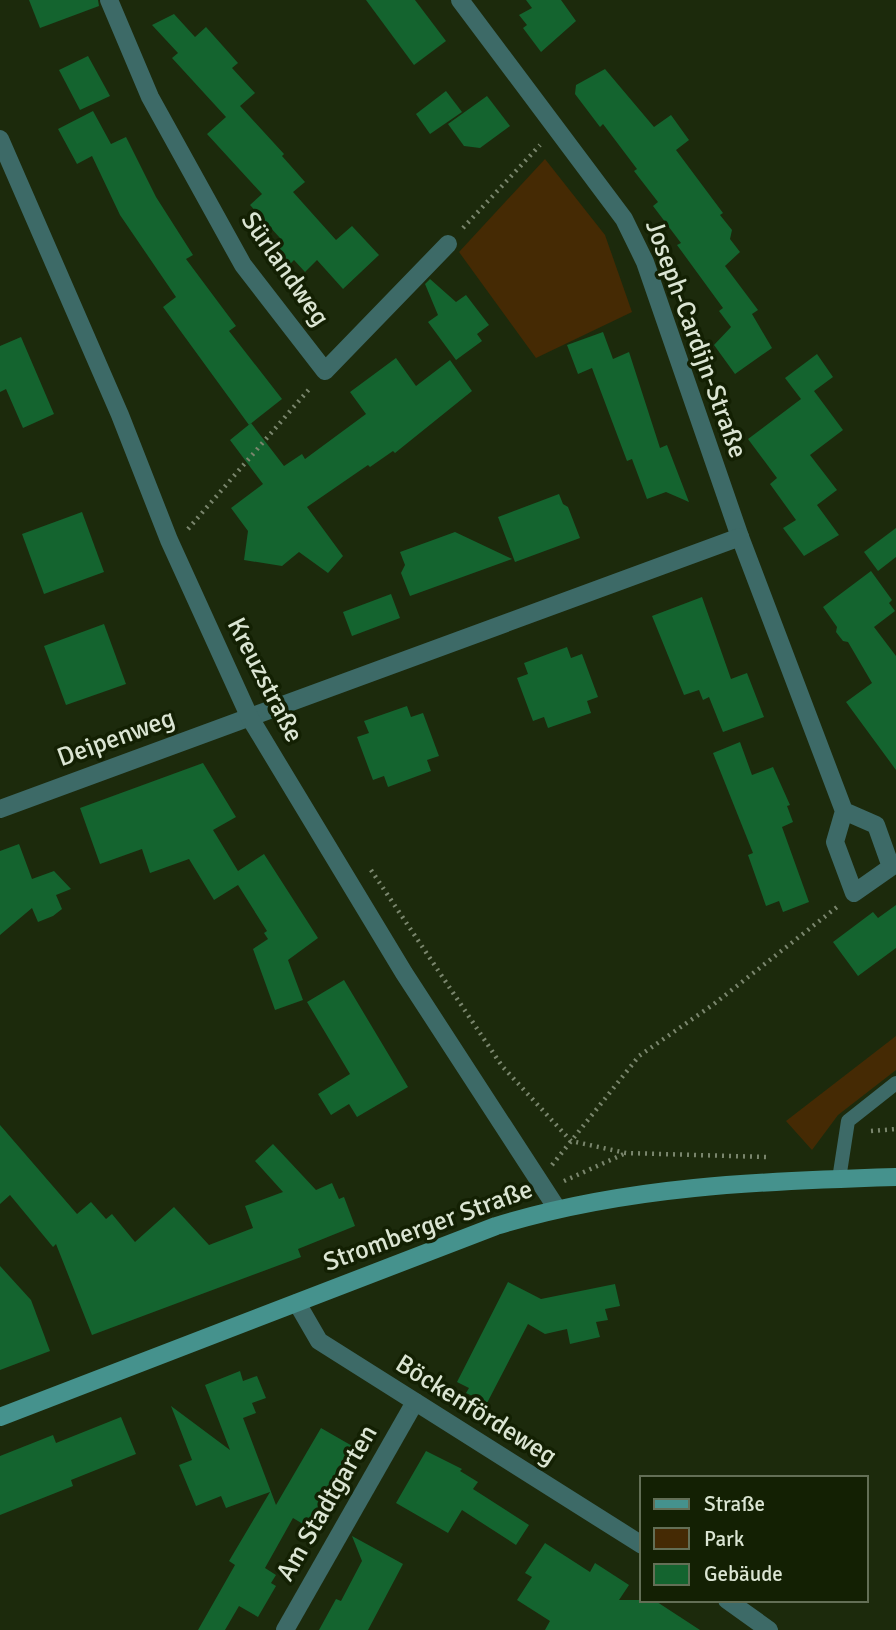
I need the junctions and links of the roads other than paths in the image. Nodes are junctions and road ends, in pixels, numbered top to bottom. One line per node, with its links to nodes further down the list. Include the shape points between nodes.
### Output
1 (109, 0): 4 (street, Sürlandweg, via 150,97 243,265 325,371)
2 (460, 0): 5 (street, Joseph-Cardijn-Straße, via 624,219 645,262)
3 (0, 139): 6 (street, Kreuzstraße, via 169,540)
4 (448, 244)
5 (740, 537): 6 (street); 8 (street, Joseph-Cardijn-Straße)
6 (250, 718): 7 (street, Deipenweg); 12 (street, Kreuzstraße, via 404,973)
7 (0, 809)
8 (844, 811): 8 (street, via 835,842 854,893 891,866 876,825)
9 (896, 1083): 11 (lane, via 848,1121)
10 (896, 1177): 11 (main road, Stromberger Straße)
11 (839, 1179): 12 (main road, Stromberger Straße, via 620,1195)
12 (556, 1207): 13 (main road, Stromberger Straße)
13 (297, 1303): 14 (street, Böckenfördeweg, via 319,1341); 15 (main road, Stromberger Straße)
14 (415, 1402): 16 (street, Böckenfördeweg); 18 (street, Am Stadtgarten)
15 (0, 1418)
16 (640, 1544)
17 (730, 1602): 19 (street)
18 (285, 1630)
19 (769, 1630)

